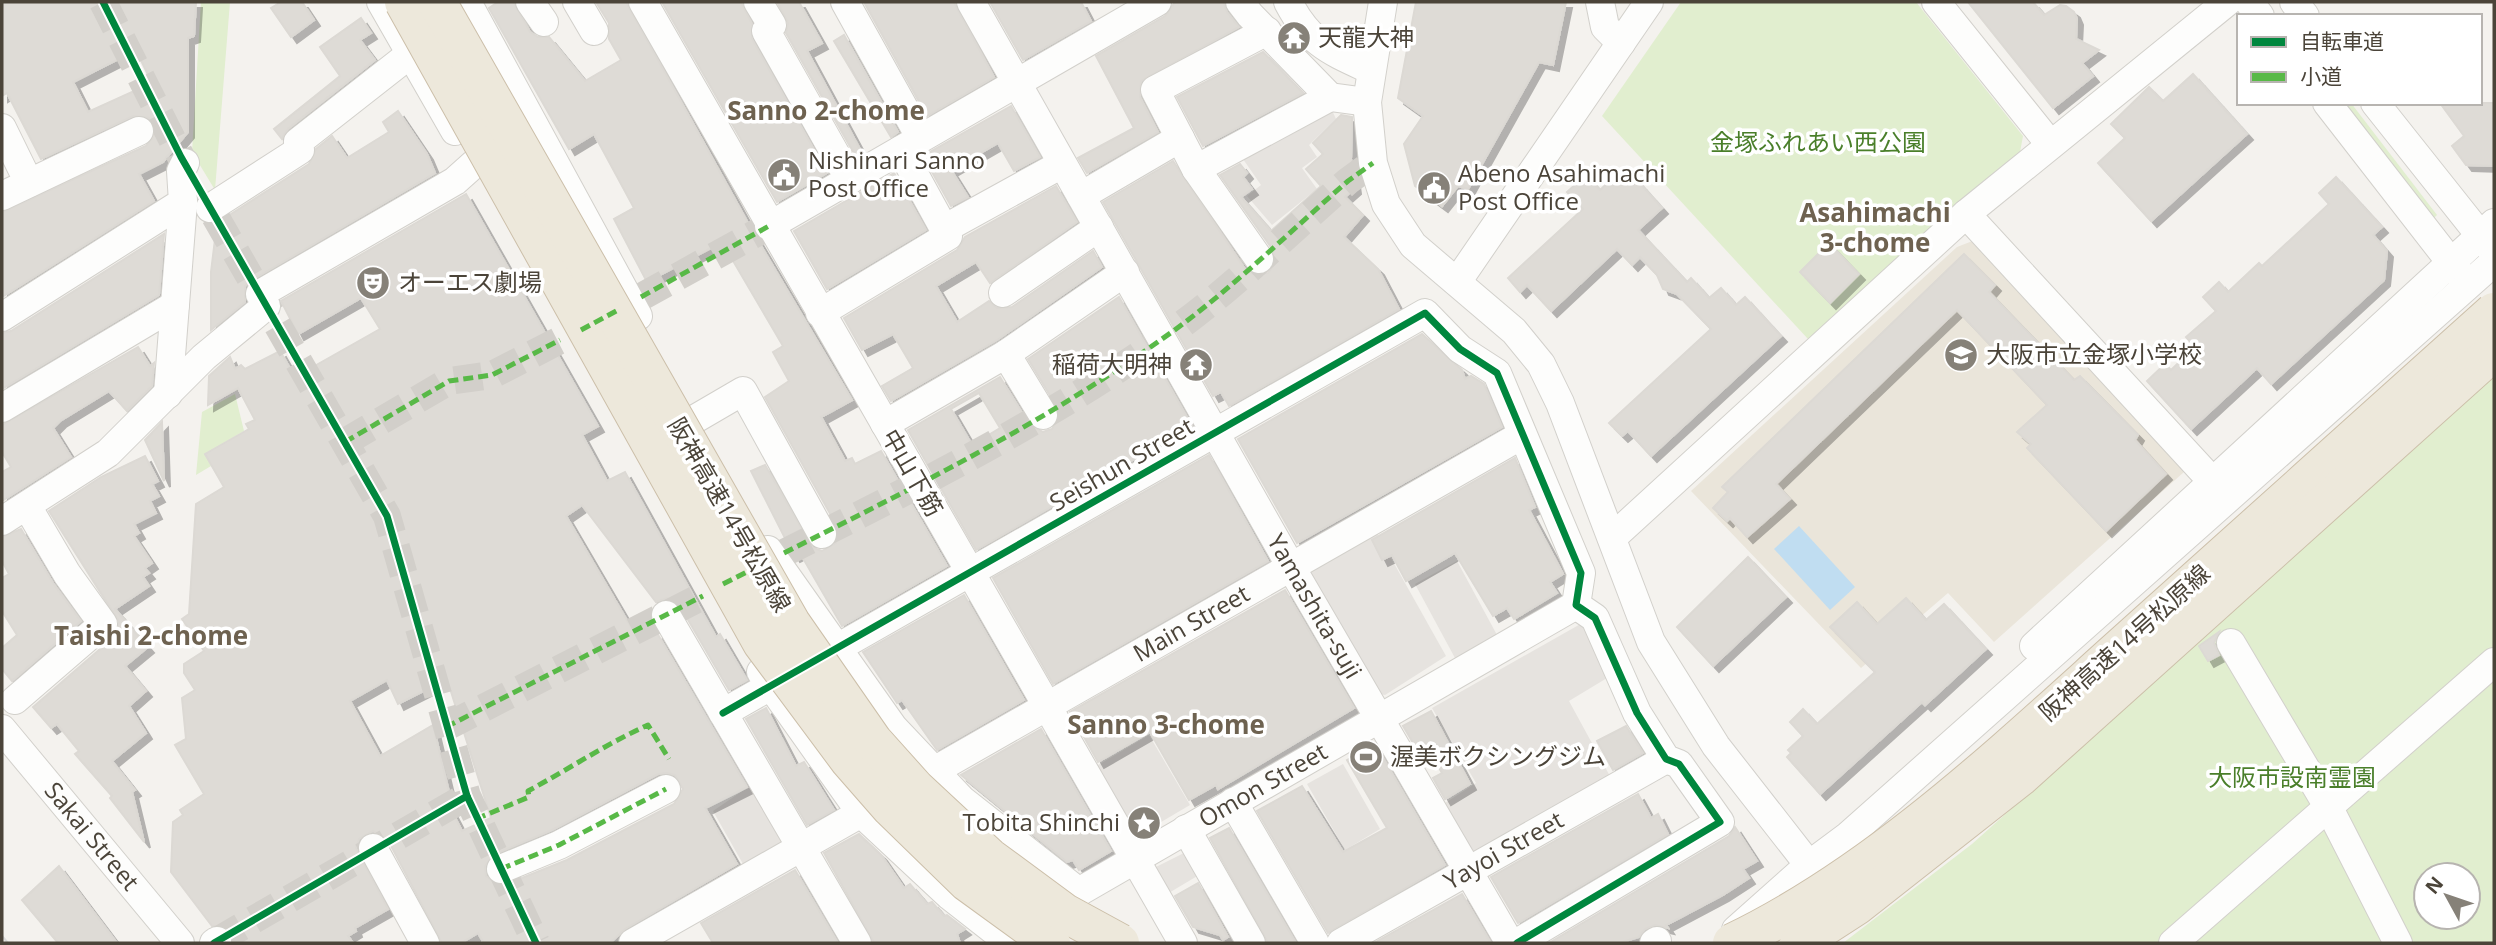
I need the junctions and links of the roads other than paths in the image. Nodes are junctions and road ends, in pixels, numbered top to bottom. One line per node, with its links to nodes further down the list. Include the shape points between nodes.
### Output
1 (381, 2): 20 (street)
2 (404, 2): 106 (highway, 阪神高速14号松原線, bridge, via 762,643 849,760 891,808 967,883)
3 (577, 2): 17 (street)
4 (643, 2): 42 (street, 中山下筋)
5 (758, 2): 35 (street, via 772,25 766,31)
6 (845, 2): 30 (street)
7 (971, 2): 22 (street, Yamashita-suji)
8 (1157, 2): 22 (street)
9 (1240, 2): 18 (street)
10 (1289, 2): 21 (street, via 1325,49)
11 (1384, 2): 21 (street)
12 (1600, 2): 19 (street, via 1605,27)
13 (1649, 2): 19 (street)
14 (1936, 2): 31 (street)
15 (2227, 2): 31 (street)
16 (464, 4): 20 (street); 63 (street); 107 (highway, 阪神高速14号松原線, bridge, via 791,623 873,741 916,789 989,857 1057,907)
17 (594, 31)
18 (1267, 31): 23 (street); 29 (street, via 1155,90)
19 (1621, 43): 50 (street)
20 (410, 54): 33 (street); 40 (street, via 299,142 300,150)
21 (1371, 70): 24 (street)
22 (1016, 81): 30 (street); 34 (street, Yamashita-suji)
23 (1330, 97): 24 (street); 36 (street)
24 (1367, 102): 50 (street, via 1373,163 1386,204 1413,245)
25 (2329, 105): 48 (street)
26 (2377, 105): 45 (street)
27 (2, 128): 37 (street)
28 (139, 131): 37 (street)
29 (1181, 138): 36 (street); 39 (street)
30 (911, 144): 35 (street); 44 (street)
31 (2049, 144): 41 (street)
32 (183, 160): 40 (street)
33 (474, 164): 60 (street, via 455,181 263,300); 81 (street)
34 (1062, 164): 39 (street, Yamashita-suji); 44 (street)
35 (850, 180): 42 (street)
36 (1202, 180): 46 (street)
37 (29, 183): 38 (street)
38 (2, 196)
39 (1081, 196): 43 (street, Yamashita-suji)
40 (203, 209): 53 (street); 56 (street)
41 (1966, 214): 67 (street); 71 (street)
42 (769, 226): 55 (street, 中山下筋)
43 (1099, 227): 49 (street, Yamashita-suji); 51 (street)
44 (944, 229): 55 (street, via 948,236)
45 (2490, 238): 48 (street)
46 (1259, 259)
47 (2494, 262): 52 (street)
48 (2450, 263): 52 (street); 67 (street)
49 (1125, 272): 59 (street); 65 (street, Yamashita-suji)
50 (1457, 282): 71 (street, via 1514,331 1541,364)
51 (1003, 293)
52 (2482, 299): 97 (street, via 1848,836); 115 (highway, 阪神高速14号松原線, bridge, via 2000,756 1840,882)
53 (175, 305): 60 (street); 61 (street)
54 (620, 309): 57 (street)
55 (820, 313): 64 (street, 中山下筋)
56 (2, 317)
57 (581, 330)
58 (2494, 351): 116 (highway, 阪神高速14号松原線, bridge, via 2020,777 1856,906)
59 (1006, 354): 62 (street); 64 (street)
60 (168, 394): 68 (street, via 108,453)
61 (2, 408)
62 (1043, 415)
63 (695, 419): 70 (street, via 743,391); 79 (street, via 773,558)
64 (885, 424): 74 (street, 中山下筋)
65 (1215, 433): 66 (street, Seishun Street, via 1425,313 1460,349 1497,373); 73 (street, Yamashita-suji); 74 (street, Seishun Street)
66 (1522, 435): 73 (street, Main Street); 76 (street, via 1581,573)
67 (2213, 482): 97 (street, via 1838,825)
68 (27, 506): 69 (street); 82 (street, via 103,624)
69 (2, 521)
70 (822, 534)
71 (1612, 538): 97 (street, via 1651,642 1681,693)
72 (763, 564): 75 (street)
73 (1291, 567): 83 (street, Main Street); 85 (street, Yamashita-suji)
74 (970, 574): 79 (street, Seishun Street); 83 (street, 中山下筋)
75 (723, 584)
76 (1576, 605): 85 (street, Omon Street); 87 (street, via 1595,618 1637,713)
77 (666, 615): 84 (street)
78 (2231, 643): 91 (street)
79 (837, 648): 81 (street, Seishun Street); 88 (street, via 893,727)
80 (2494, 662): 91 (street)
81 (770, 687): 84 (street, Seishun Street); 92 (street)
82 (15, 700)
83 (1046, 706): 88 (street, Main Street); 96 (street, 中山下筋)
84 (723, 713): 94 (street)
85 (1380, 718): 90 (street, Omon Street); 99 (street, Yamashita-suji)
86 (2, 729): 102 (street, Sakai Street)
87 (1666, 759): 99 (street, Yayoi Street); 113 (street, via 1679,764 1720,822)
88 (933, 771): 92 (street, Main Street); 100 (street, via 1004,836)
89 (666, 789): 98 (street, via 559,845)
90 (1233, 802): 93 (street, Omon Street); 110 (street)
91 (2329, 808): 118 (street); 119 (street)
92 (861, 813): 94 (street, Main Street); 101 (street)
93 (1186, 829): 96 (street, Omon Street); 109 (street)
94 (801, 846): 104 (street, Main Street); 105 (street)
95 (373, 848): 103 (street)
96 (1134, 859): 100 (street, Omon Street); 108 (street, 中山下筋)
97 (1808, 865): 114 (street); 117 (street)
98 (501, 869)
99 (1469, 873): 111 (street, Yayoi Street); 112 (street, Yamashita-suji)
100 (1079, 892): 101 (street, Omon Street)
101 (999, 941)
102 (180, 943)
103 (425, 943)
104 (633, 943)
105 (857, 943)
106 (1051, 943)
107 (1120, 943)
108 (1183, 943)
109 (1251, 943)
110 (1314, 943)
111 (1341, 943)
112 (1510, 943)
113 (1517, 943)
114 (1720, 943)
115 (1732, 943)
116 (1800, 943)
117 (1834, 943)
118 (2173, 943)
119 (2398, 943)

